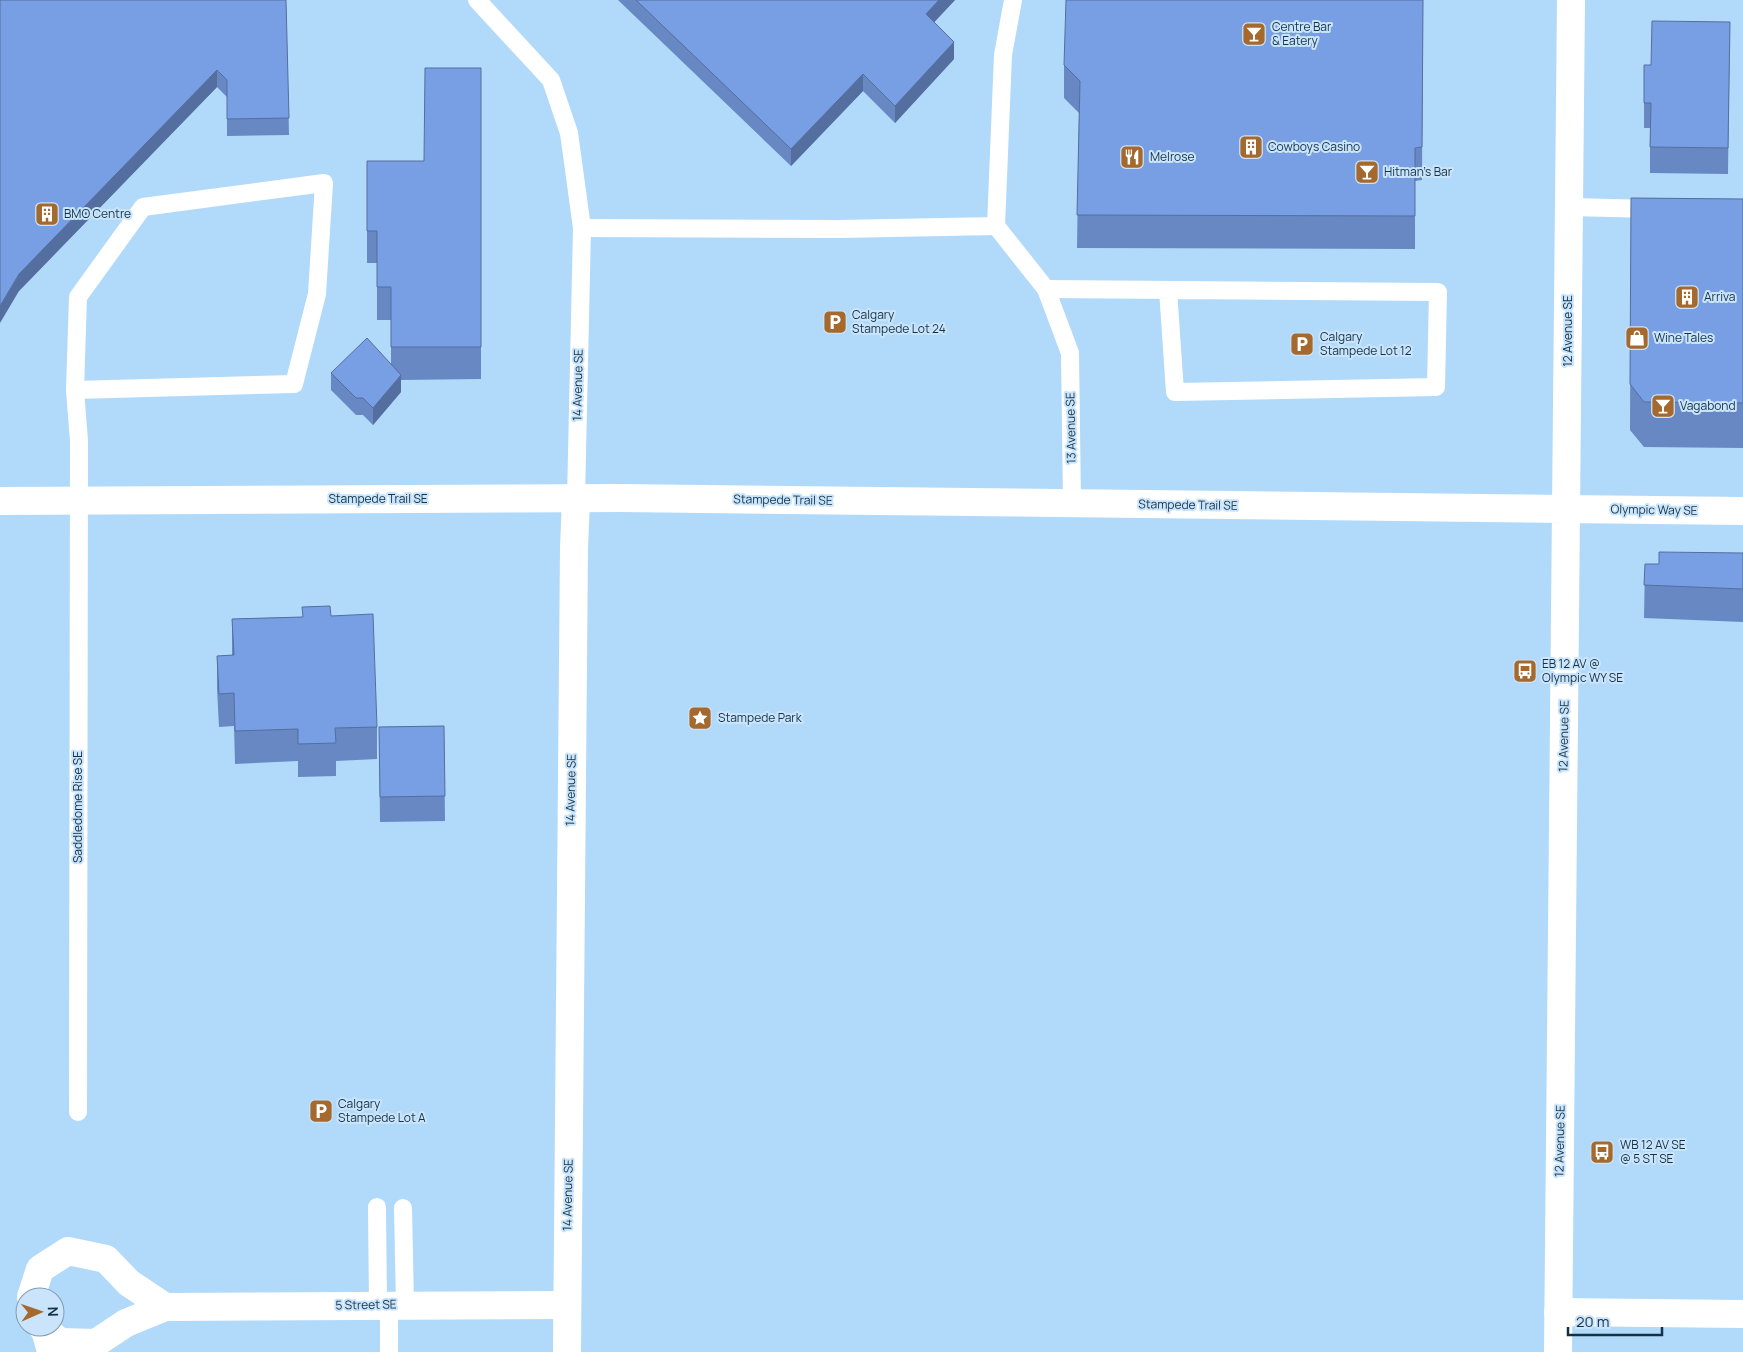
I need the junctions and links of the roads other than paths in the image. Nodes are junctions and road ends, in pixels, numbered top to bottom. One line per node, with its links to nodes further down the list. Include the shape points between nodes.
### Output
1 (477, 0): 7 (lane, 14 Avenue SE, via 551,80 569,133)
2 (1014, 0): 6 (lane, via 1003,55)
3 (1571, 0): 4 (street, 12 Avenue SE)
4 (1569, 207): 5 (lane); 15 (street, 12 Avenue SE)
5 (1672, 209)
6 (996, 226): 7 (lane); 8 (lane, 13 Avenue SE)
7 (582, 228): 11 (lane, 14 Avenue SE)
8 (1046, 289): 9 (lane); 14 (lane, 13 Avenue SE, via 1070,353)
9 (1168, 290): 9 (lane, via 1438,292 1436,387 1175,392)
10 (75, 390): 10 (lane, Saddledome Rise SE, via 294,384 317,294 324,183 142,207 78,297); 12 (lane, Saddledome Rise SE)
11 (576, 499): 12 (street, Stampede Trail SE); 14 (street, Stampede Trail SE); 22 (street, 14 Avenue SE)
12 (79, 501): 13 (street, Stampede Trail SE); 17 (lane, Saddledome Rise SE)
13 (0, 502)
14 (1072, 503): 15 (street, Stampede Trail SE)
15 (1566, 509): 16 (street, Olympic Way SE); 24 (street, 12 Avenue SE)
16 (1743, 512)
17 (78, 1112)
18 (377, 1207): 21 (lane)
19 (403, 1208): 21 (lane)
20 (34, 1287): 23 (street, via 40,1269 68,1251 106,1259 129,1283)
21 (391, 1305): 22 (street, 5 Street SE); 23 (street, 5 Street SE); 30 (lane)
22 (566, 1305): 31 (street, 14 Avenue SE)
23 (165, 1307): 28 (street, 5 Street SE, via 126,1323)
24 (1558, 1312): 25 (street); 32 (street, 12 Avenue SE)
25 (1743, 1314)
26 (43, 1337): 29 (lane)
27 (54, 1337): 28 (street, 5 Street SE, via 60,1342)
28 (93, 1347)
29 (46, 1352)
30 (389, 1352)
31 (567, 1352)
32 (1558, 1352)

